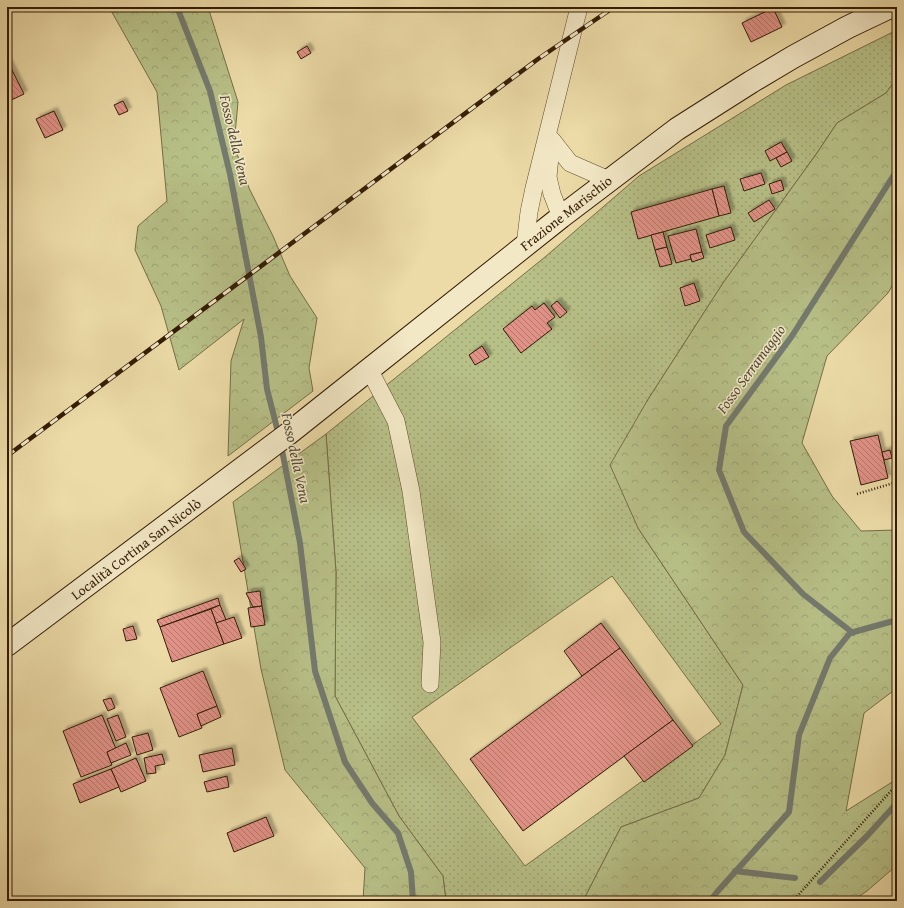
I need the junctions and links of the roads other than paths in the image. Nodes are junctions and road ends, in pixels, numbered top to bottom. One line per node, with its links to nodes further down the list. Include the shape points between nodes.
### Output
1 (579, 7): 3 (street)
2 (890, 7): 4 (main road, Frazione Marischio, via 841,31 751,82 677,129)
3 (551, 133): 4 (street, via 570,163); 5 (street, via 548,177); 6 (street, via 534,188)
4 (609, 180): 5 (main road, Frazione Marischio)
5 (561, 217): 6 (main road, Frazione Marischio)
6 (525, 245): 7 (main road, Frazione Marischio)
7 (369, 369): 8 (main road, Frazione Marischio); 10 (street, via 396,421 412,491 432,642)
8 (275, 444): 9 (main road, Località Cortina San Nicolò)
9 (7, 645)
10 (430, 684)

